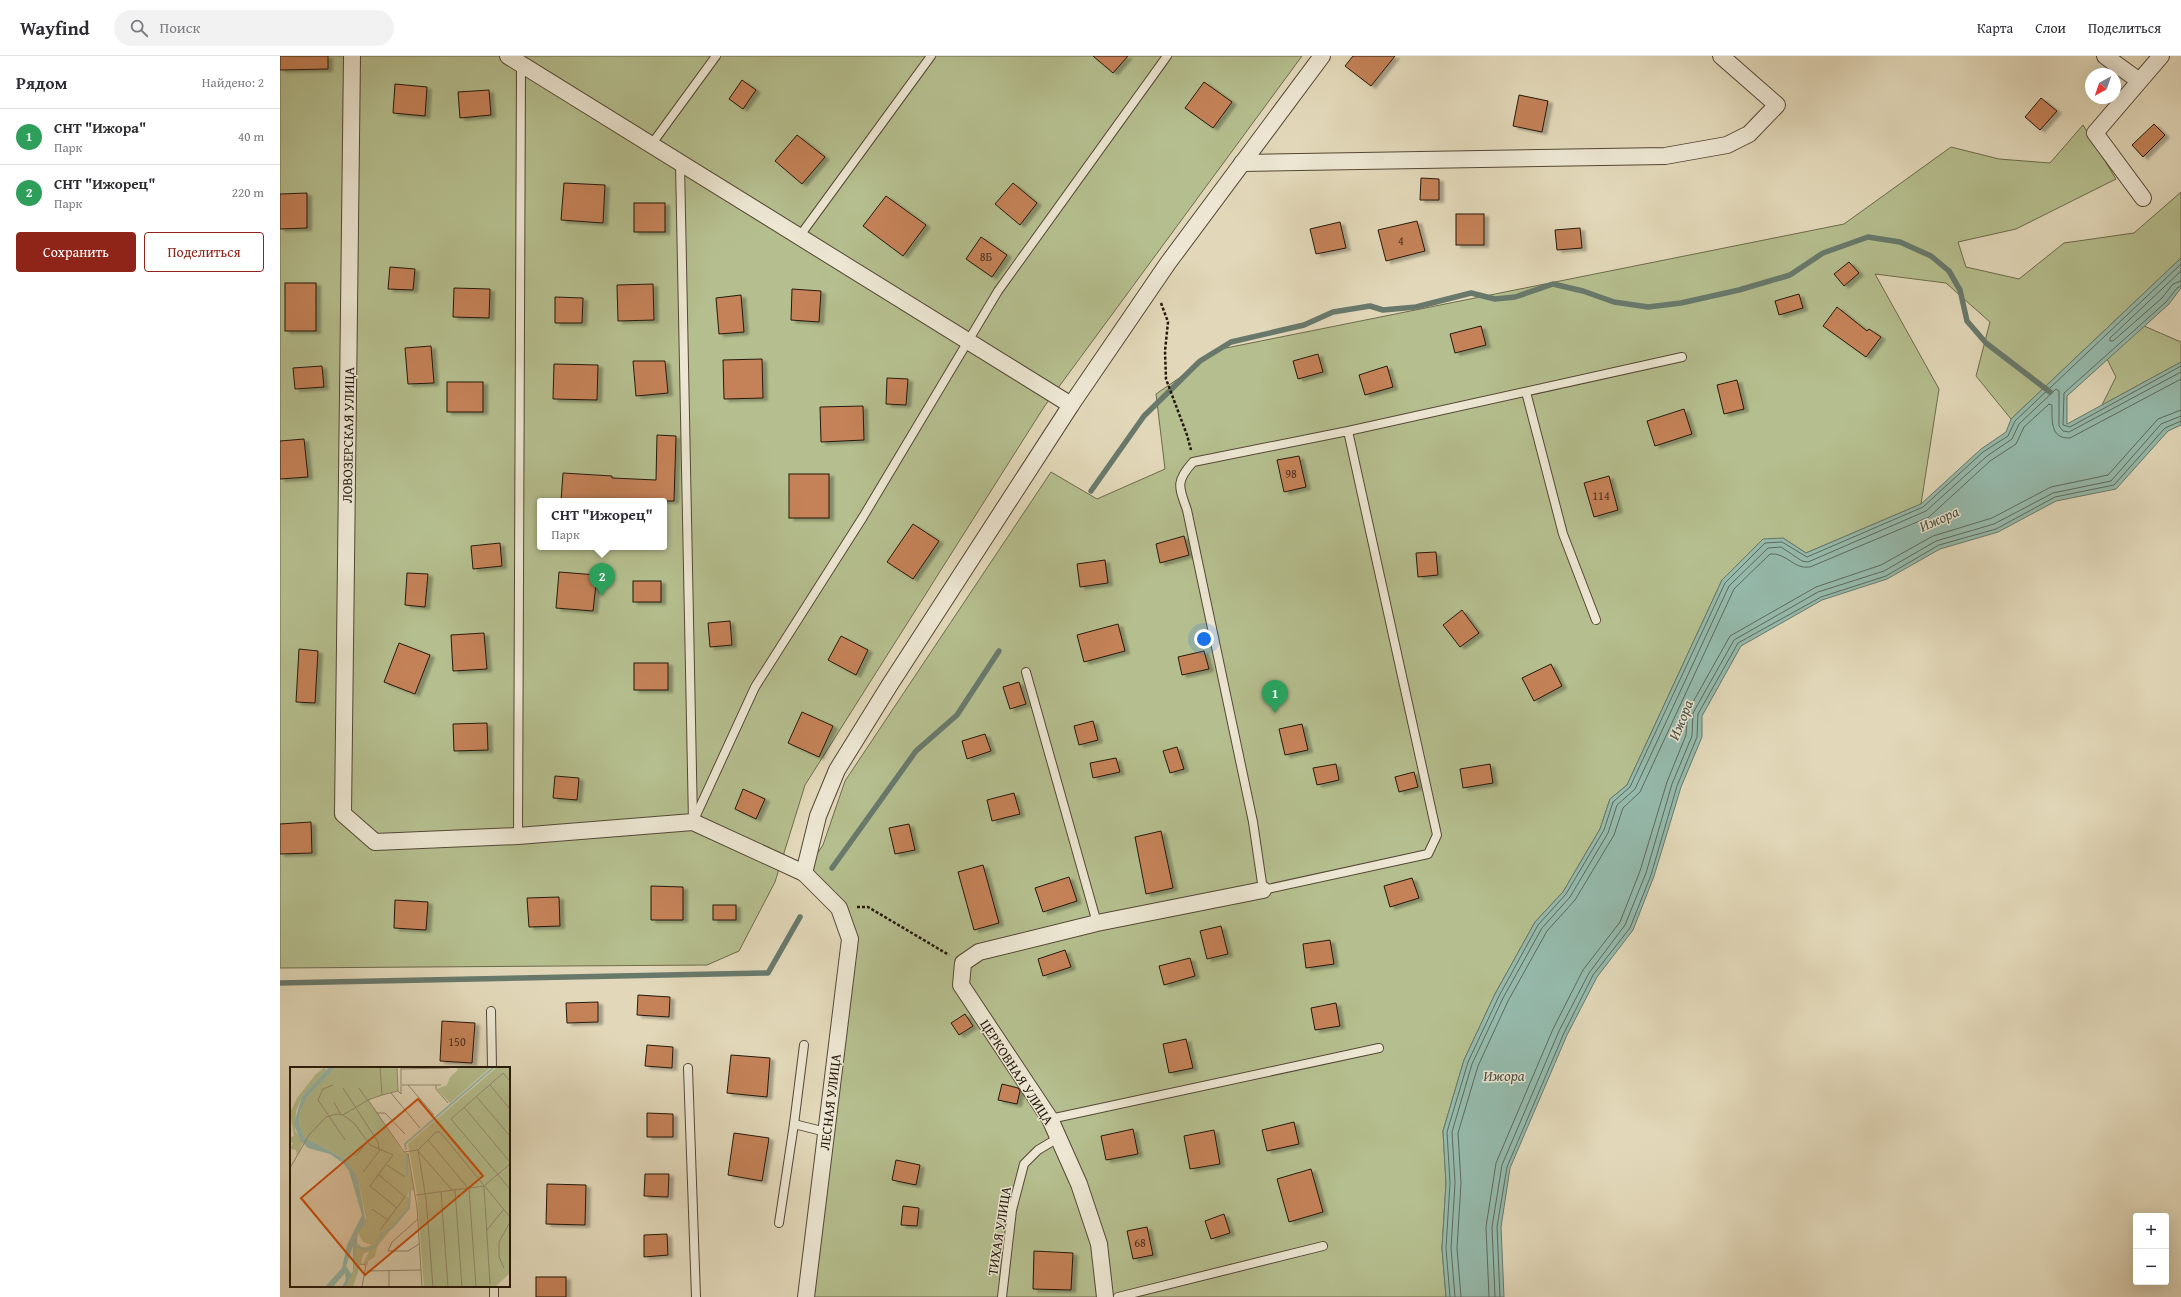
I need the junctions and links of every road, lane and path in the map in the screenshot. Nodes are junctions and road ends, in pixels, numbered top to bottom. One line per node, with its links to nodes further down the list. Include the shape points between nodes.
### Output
1 (352, 56): 26 (street, ЛОВОЗЕРСКАЯ УЛИЦА, via 343,814 375,842)
2 (716, 56): 11 (lane)
3 (931, 56): 15 (lane)
4 (1167, 56): 17 (lane, via 998,291)
5 (1322, 56): 13 (street)
6 (1721, 56): 13 (street, via 1777,105 1749,134 1727,145 1665,156)
7 (2105, 56): 10 (street)
8 (2161, 56): 10 (street)
9 (514, 60): 11 (street); 26 (lane)
10 (2138, 80): 14 (street, via 2095,133)
11 (651, 145): 12 (street)
12 (680, 163): 15 (street); 25 (lane)
13 (1242, 163): 16 (street)
14 (2143, 198)
15 (800, 237): 17 (street)
16 (1151, 288): 20 (street); 22 (path, via 1164,306 1168,322 1166,379 1187,434)
17 (969, 342): 20 (street); 25 (lane, via 863,517 755,687)
18 (1682, 358): 19 (lane)
19 (1526, 392): 21 (lane); 23 (lane, via 1563,534)
20 (1071, 406): 27 (street, via 836,770 818,816)
21 (1348, 431): 22 (lane); 28 (lane, via 1438,835 1428,854)
22 (1193, 462): 28 (lane, via 1184,473 1179,488 1187,510 1250,807)
23 (1596, 620)
24 (1026, 672): 30 (lane)
25 (693, 822): 26 (street); 27 (street)
26 (518, 836)
27 (804, 873): 29 (street)
28 (1263, 890): 30 (street)
29 (839, 908): 31 (path, via 868,907); 39 (street, ЛЕСНАЯ УЛИЦА, via 850,939)
30 (1097, 923): 31 (street, via 978,952)
31 (963, 963): 37 (street, ЦЕРКОВНАЯ УЛИЦА, via 961,985)
32 (491, 1011): 35 (lane)
33 (804, 1045): 38 (lane)
34 (1378, 1048): 37 (lane)
35 (492, 1067)
36 (688, 1068): 43 (lane)
37 (1050, 1119): 40 (street, ЦЕРКОВНАЯ УЛИЦА)
38 (794, 1124): 39 (lane); 41 (lane)
39 (826, 1132): 44 (street, ЛЕСНАЯ УЛИЦА)
40 (1058, 1138): 45 (lane, ТИХАЯ УЛИЦА, via 1038,1150 1024,1164 1012,1210); 46 (street, ЦЕРКОВНАЯ УЛИЦА, via 1079,1184 1099,1244)
41 (779, 1223)
42 (1323, 1246): 47 (lane)
43 (696, 1297)
44 (806, 1297)
45 (1002, 1297)
46 (1105, 1297)
47 (1118, 1297)

